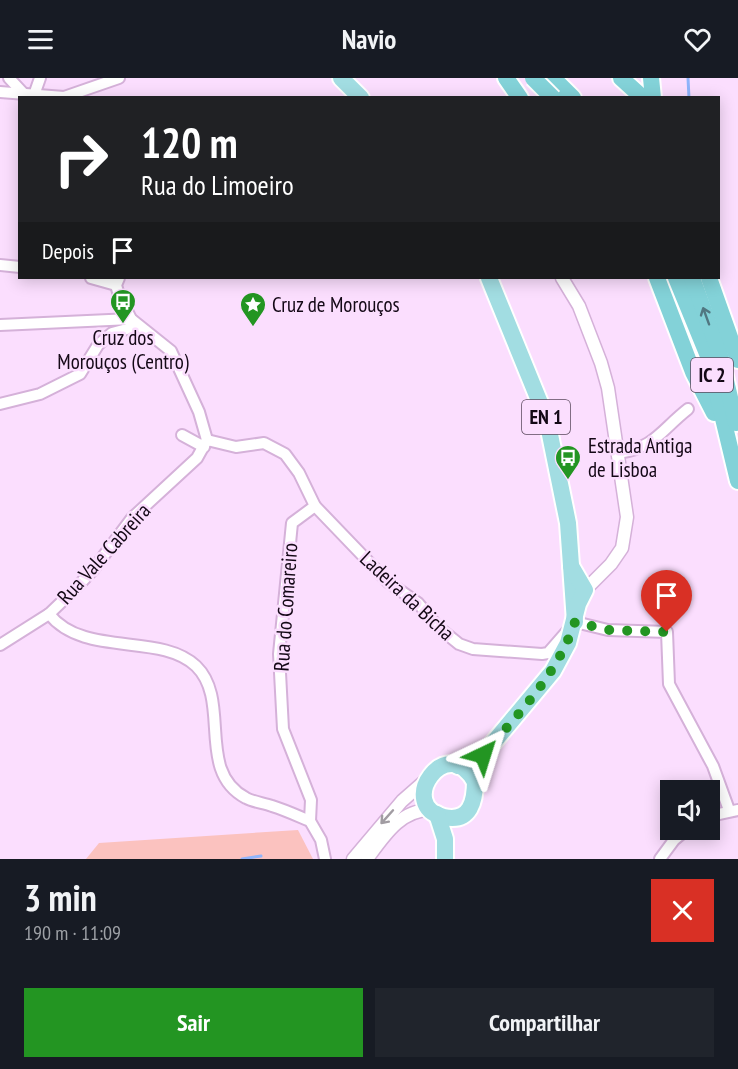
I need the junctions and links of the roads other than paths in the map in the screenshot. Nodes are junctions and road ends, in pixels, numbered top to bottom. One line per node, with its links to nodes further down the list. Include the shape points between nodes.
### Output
1 (9, 78): 12 (street)
2 (40, 78): 12 (street)
3 (119, 78): 11 (street)
4 (341, 78): 15 (main road)
5 (506, 78): 16 (highway)
6 (535, 78): 9 (highway, bridge); 17 (highway)
7 (621, 78): 18 (highway)
8 (651, 78): 19 (highway)
9 (561, 90)
10 (0, 92): 12 (street)
11 (94, 92): 14 (street)
12 (30, 95): 13 (street)
13 (47, 96)
14 (70, 96)
15 (359, 96)
16 (519, 96)
17 (529, 96)
18 (641, 96)
19 (652, 96)
20 (0, 265): 21 (street)
21 (18, 267)
22 (100, 279): 26 (street)
23 (489, 279): 41 (main road, EN 1, via 547,420)
24 (563, 279): 36 (street, via 579,306 601,363)
25 (657, 279): 37 (highway)
26 (117, 281): 28 (street)
27 (691, 281): 30 (highway); 33 (highway, IC 2, one-way to 27, via 719,351); 37 (highway, IC 2)
28 (134, 323): 29 (street); 31 (street, via 98,345 80,374 40,394); 35 (street, via 171,351 199,412)
29 (0, 325)
30 (738, 360)
31 (0, 404)
32 (688, 409): 36 (street, via 650,444)
33 (738, 433)
34 (182, 435): 35 (street)
35 (205, 444): 39 (street, via 236,447 264,443 285,454); 42 (street, Rua Vale Cabreira, via 181,475 132,518 93,570)
36 (618, 453): 40 (street, via 627,532 622,548)
37 (734, 464): 38 (highway, IC 2)
38 (738, 481)
39 (315, 506): 43 (street, Ladeira da Bicha, via 388,582 418,603 459,644 473,649 548,653); 52 (street, Rua do Comareiro, via 292,523 279,654 283,729 311,800)
40 (599, 576): 41 (street); 41 (street)
41 (575, 577): 43 (main road, EN 1)
42 (49, 614): 44 (street, Rua Vale Cabreira); 52 (street, via 58,625 75,634 178,655 196,667 208,684 217,760 228,783 245,798)
43 (575, 622): 45 (main road, EN 1, via 553,671); 49 (street, via 608,630 667,632 669,684)
44 (0, 645)
45 (483, 755): 46 (main road, EN 1); 48 (main road, EN 1)
46 (458, 766): 47 (main road, via 436,769); 48 (main road)
47 (426, 780): 50 (main road, via 424,796); 56 (street, one-way to 56, via 402,801)
48 (475, 782): 51 (main road, via 473,804)
49 (733, 810)
50 (434, 812): 51 (main road, via 445,817); 53 (main road); 57 (street, via 415,811 406,815)
51 (461, 815): 53 (main road)
52 (310, 821): 55 (street, via 321,840)
53 (446, 839): 58 (main road)
54 (674, 840): 59 (street)
55 (325, 859)
56 (353, 859)
57 (367, 859)
58 (445, 859)
59 (660, 859)

